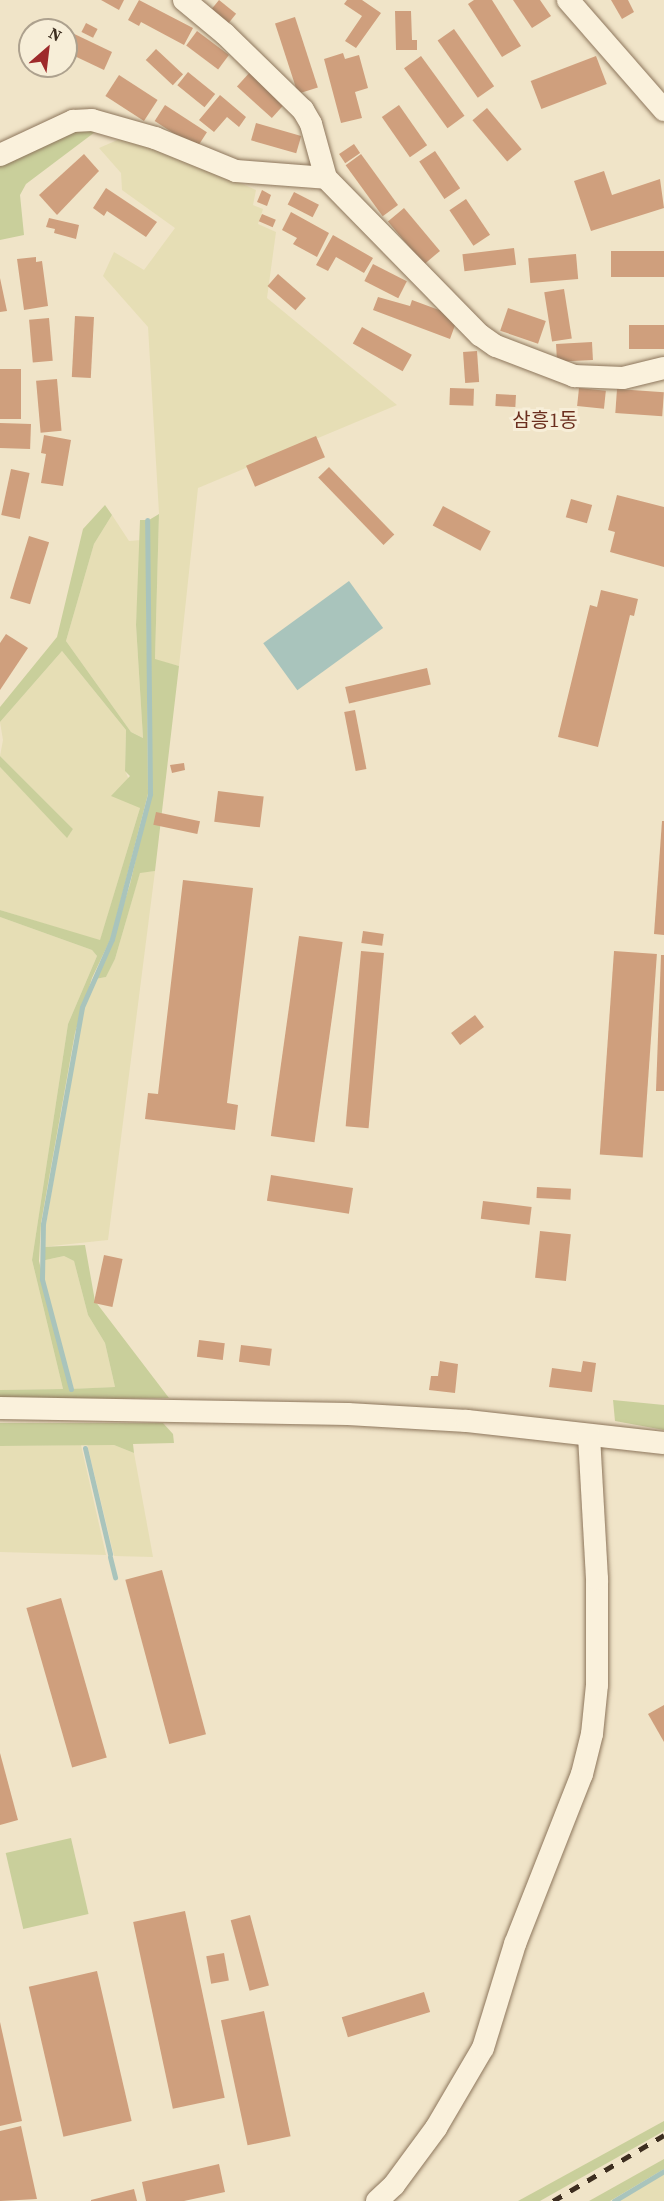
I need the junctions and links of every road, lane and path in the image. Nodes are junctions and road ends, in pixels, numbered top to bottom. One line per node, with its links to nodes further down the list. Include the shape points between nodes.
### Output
1 (184, 0): 5 (street, via 303,110 311,124)
2 (568, 0): 3 (street)
3 (664, 110)
4 (0, 155): 5 (street, via 73,121 92,120 155,138 236,171)
5 (326, 178): 6 (street, via 496,346 549,368 601,380)
6 (664, 368)
7 (0, 1408): 8 (street, via 348,1414 467,1421)
8 (589, 1435): 9 (street); 10 (street, via 597,1579 597,1686 592,1734 582,1774 515,1944 483,2048 436,2128 394,2185)
9 (664, 1443)
10 (377, 2201)

